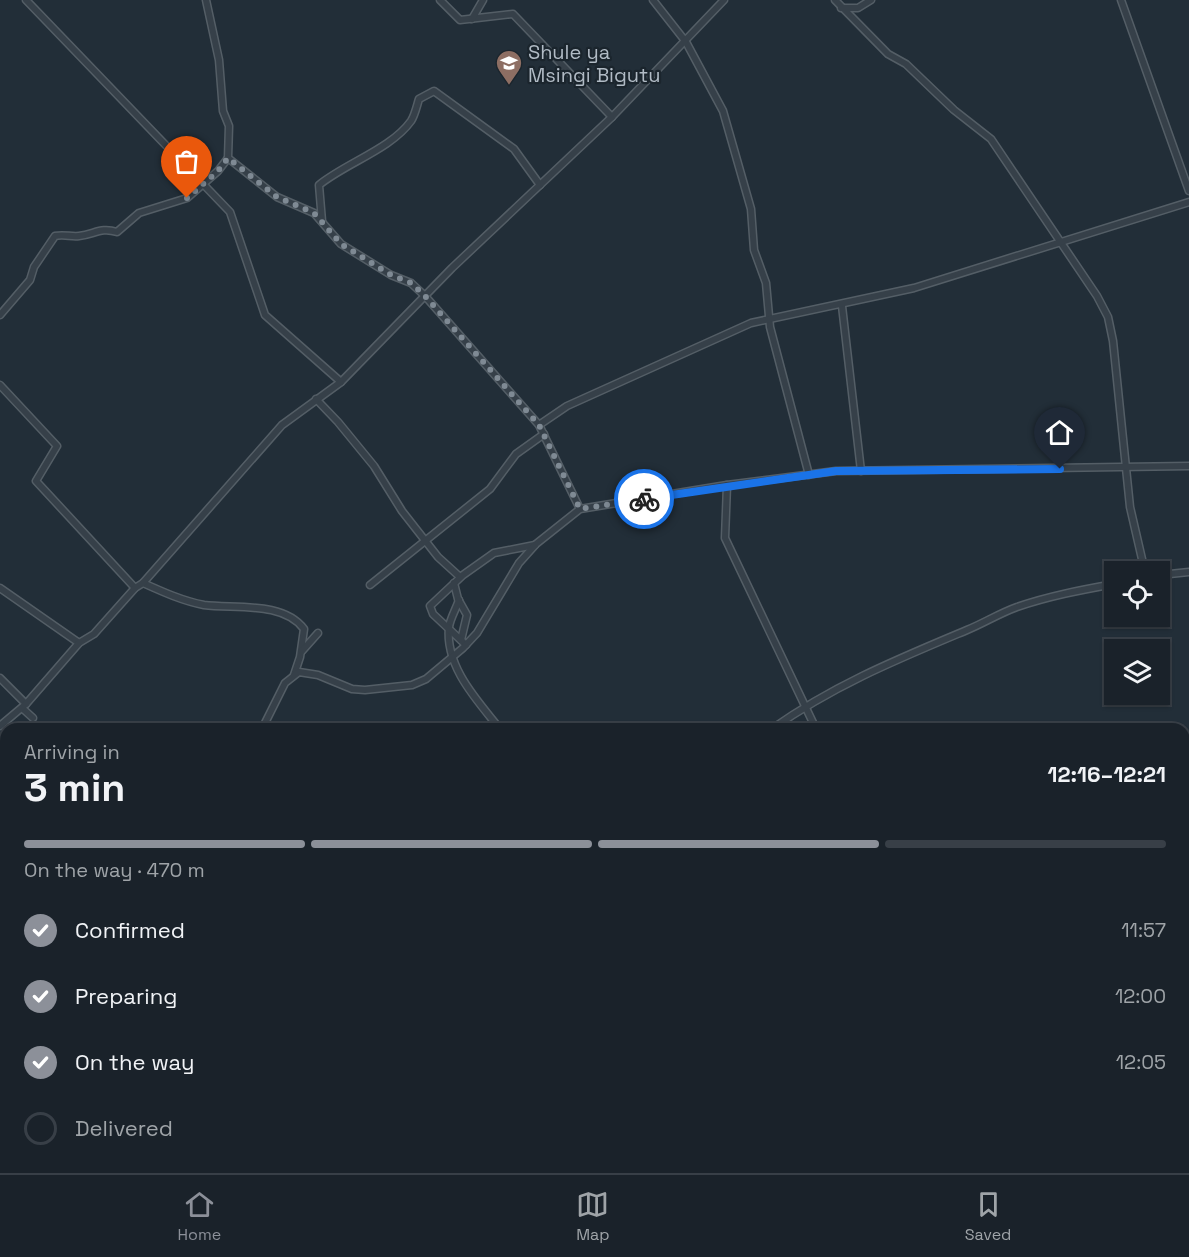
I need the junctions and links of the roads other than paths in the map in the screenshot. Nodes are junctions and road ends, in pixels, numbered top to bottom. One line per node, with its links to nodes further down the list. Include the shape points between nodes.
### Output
1 (26, 0): 15 (street)
2 (206, 0): 14 (street, via 219,60 223,111 229,126)
3 (440, 0): 11 (street, via 460,20)
4 (483, 0): 11 (street)
5 (652, 0): 12 (street)
6 (724, 0): 12 (street)
7 (835, 0): 10 (street)
8 (870, 0): 10 (street, via 858,8)
9 (1121, 0): 17 (street)
10 (841, 8): 20 (street, via 888,54 906,64 991,139)
11 (472, 19): 13 (street, via 513,14)
12 (686, 42): 13 (street); 24 (street, via 723,111 751,209 754,250 766,282)
13 (612, 117): 16 (street)
14 (228, 158): 15 (street); 19 (street, via 277,197 314,213)
15 (204, 184): 23 (street, via 187,198 139,213 117,232 107,229 82,236 55,236 30,280); 25 (street, via 230,212 265,315)
16 (540, 185): 19 (street, via 514,149 434,91 419,99 412,120 393,138 319,185); 21 (street)
17 (1189, 191)
18 (1189, 202): 20 (street)
19 (322, 221): 21 (street, via 341,244 411,283)
20 (1062, 244): 22 (street); 31 (street, via 1108,317)
21 (425, 296): 25 (street); 28 (street)
22 (842, 306): 24 (street); 32 (street)
23 (0, 315)
24 (769, 319): 28 (street, via 751,323 634,374 567,406); 33 (street)
25 (341, 382): 27 (street)
26 (0, 385): 47 (street, via 57,446 36,481)
27 (316, 399): 36 (street, via 374,466); 42 (street, via 282,425)
28 (539, 425): 29 (street)
29 (544, 434): 35 (street); 36 (street, via 516,454 490,489)
30 (1189, 466): 31 (street)
31 (1126, 469): 32 (street); 38 (street)
32 (861, 471): 33 (street)
33 (809, 475): 34 (street)
34 (727, 485): 35 (street); 58 (street, via 725,538)
35 (580, 509): 37 (street)
36 (425, 541): 41 (street); 44 (street)
37 (536, 544): 41 (street, via 494,553); 51 (street)
38 (1142, 561)
39 (1189, 572): 40 (street)
40 (1170, 574)
41 (460, 577): 43 (street)
42 (143, 583): 47 (street); 53 (street, via 204,605 247,606 287,614 304,629)
43 (454, 583): 48 (street); 49 (street, via 430,606)
44 (370, 585)
45 (1104, 586): 58 (street, via 1066,592 1015,608 903,655)
46 (0, 588): 52 (street)
47 (135, 588): 52 (street, via 94,634)
48 (459, 600): 49 (street); 51 (street, via 467,615)
49 (449, 628): 51 (street); 54 (street)
50 (318, 633): 53 (street)
51 (463, 643): 54 (street)
52 (79, 644): 57 (street)
53 (301, 651): 55 (street)
54 (454, 656): 55 (street, via 426,679 393,688 352,689 318,675); 62 (street, via 464,683)
55 (294, 675): 61 (street, via 285,682)
56 (0, 678): 57 (street)
57 (24, 706): 59 (street); 60 (street)
58 (804, 706): 63 (street); 64 (street)
59 (33, 718)
60 (4, 723)
61 (265, 723)
62 (495, 723)
63 (780, 723)
64 (813, 723)

